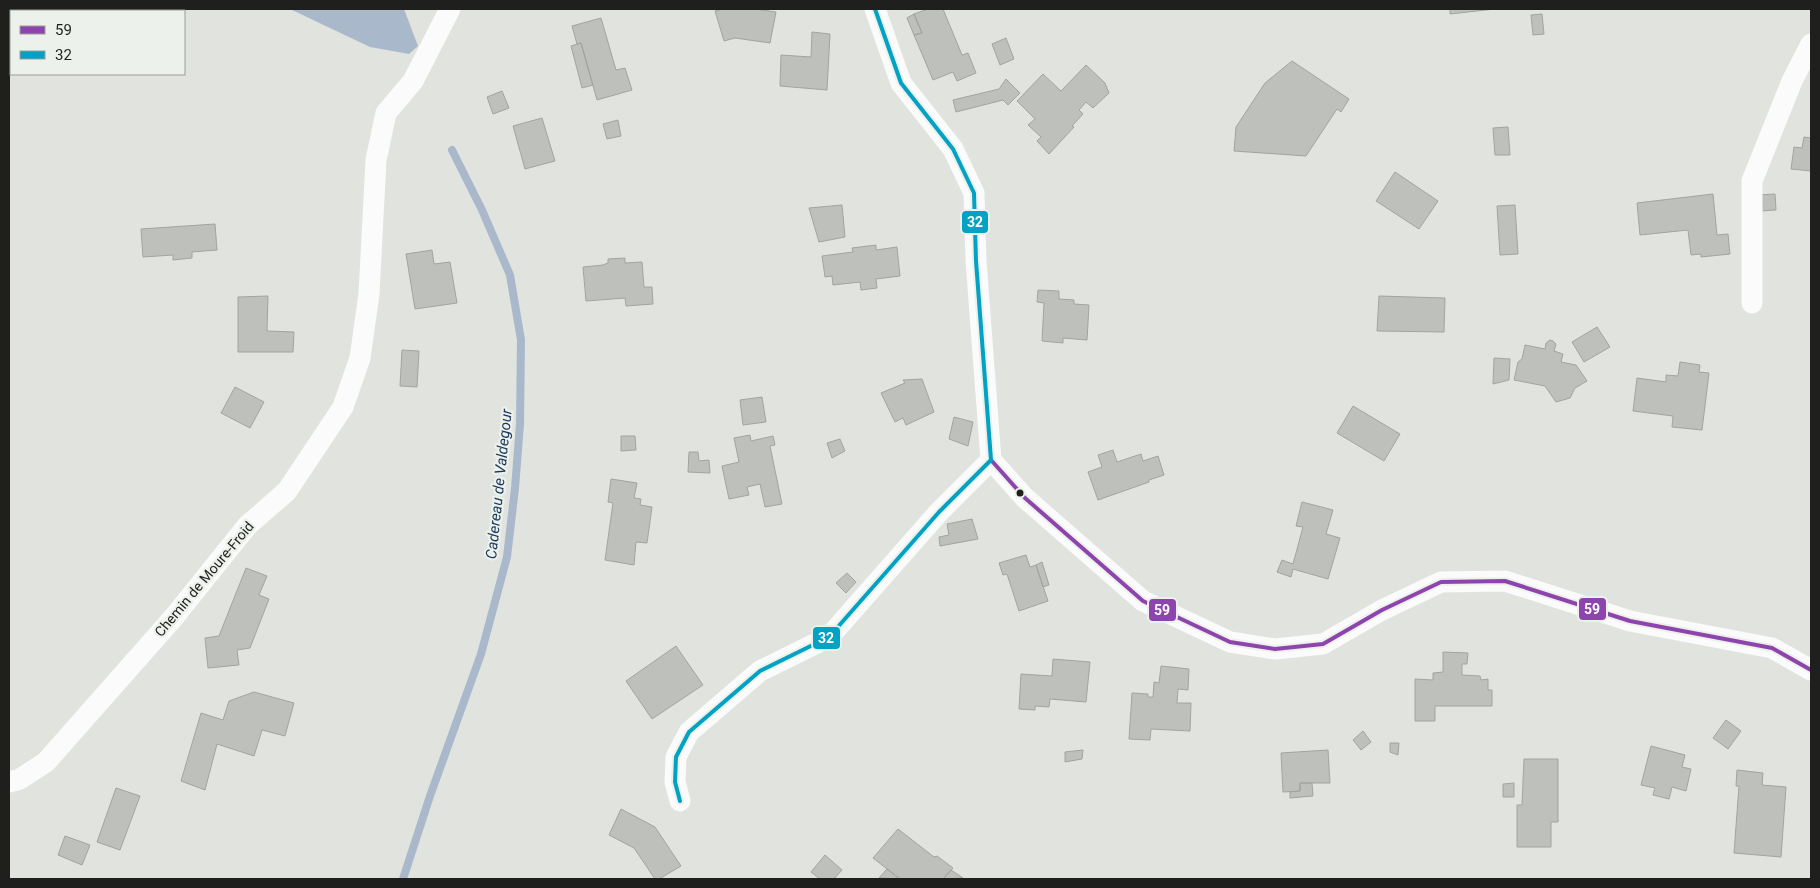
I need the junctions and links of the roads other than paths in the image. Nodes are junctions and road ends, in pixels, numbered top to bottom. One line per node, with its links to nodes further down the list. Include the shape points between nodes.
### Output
1 (450, 9): 7 (street, Chemin de Moure-Froid, via 413,81 386,113 376,160 369,294 360,358 343,407 287,491 246,526 174,617 46,762 20,779)
2 (875, 9): 5 (street, via 901,82 952,150 974,193)
3 (1811, 44): 4 (street, via 1792,81 1752,181)
4 (1752, 303)
5 (991, 460): 6 (street, via 1025,498 1143,601 1230,642 1275,649 1322,644 1441,582 1505,582 1630,621 1772,648); 8 (street, via 939,512 829,637 760,671 689,732 676,757 675,782)
6 (1811, 670)
7 (9, 782)
8 (680, 801)

